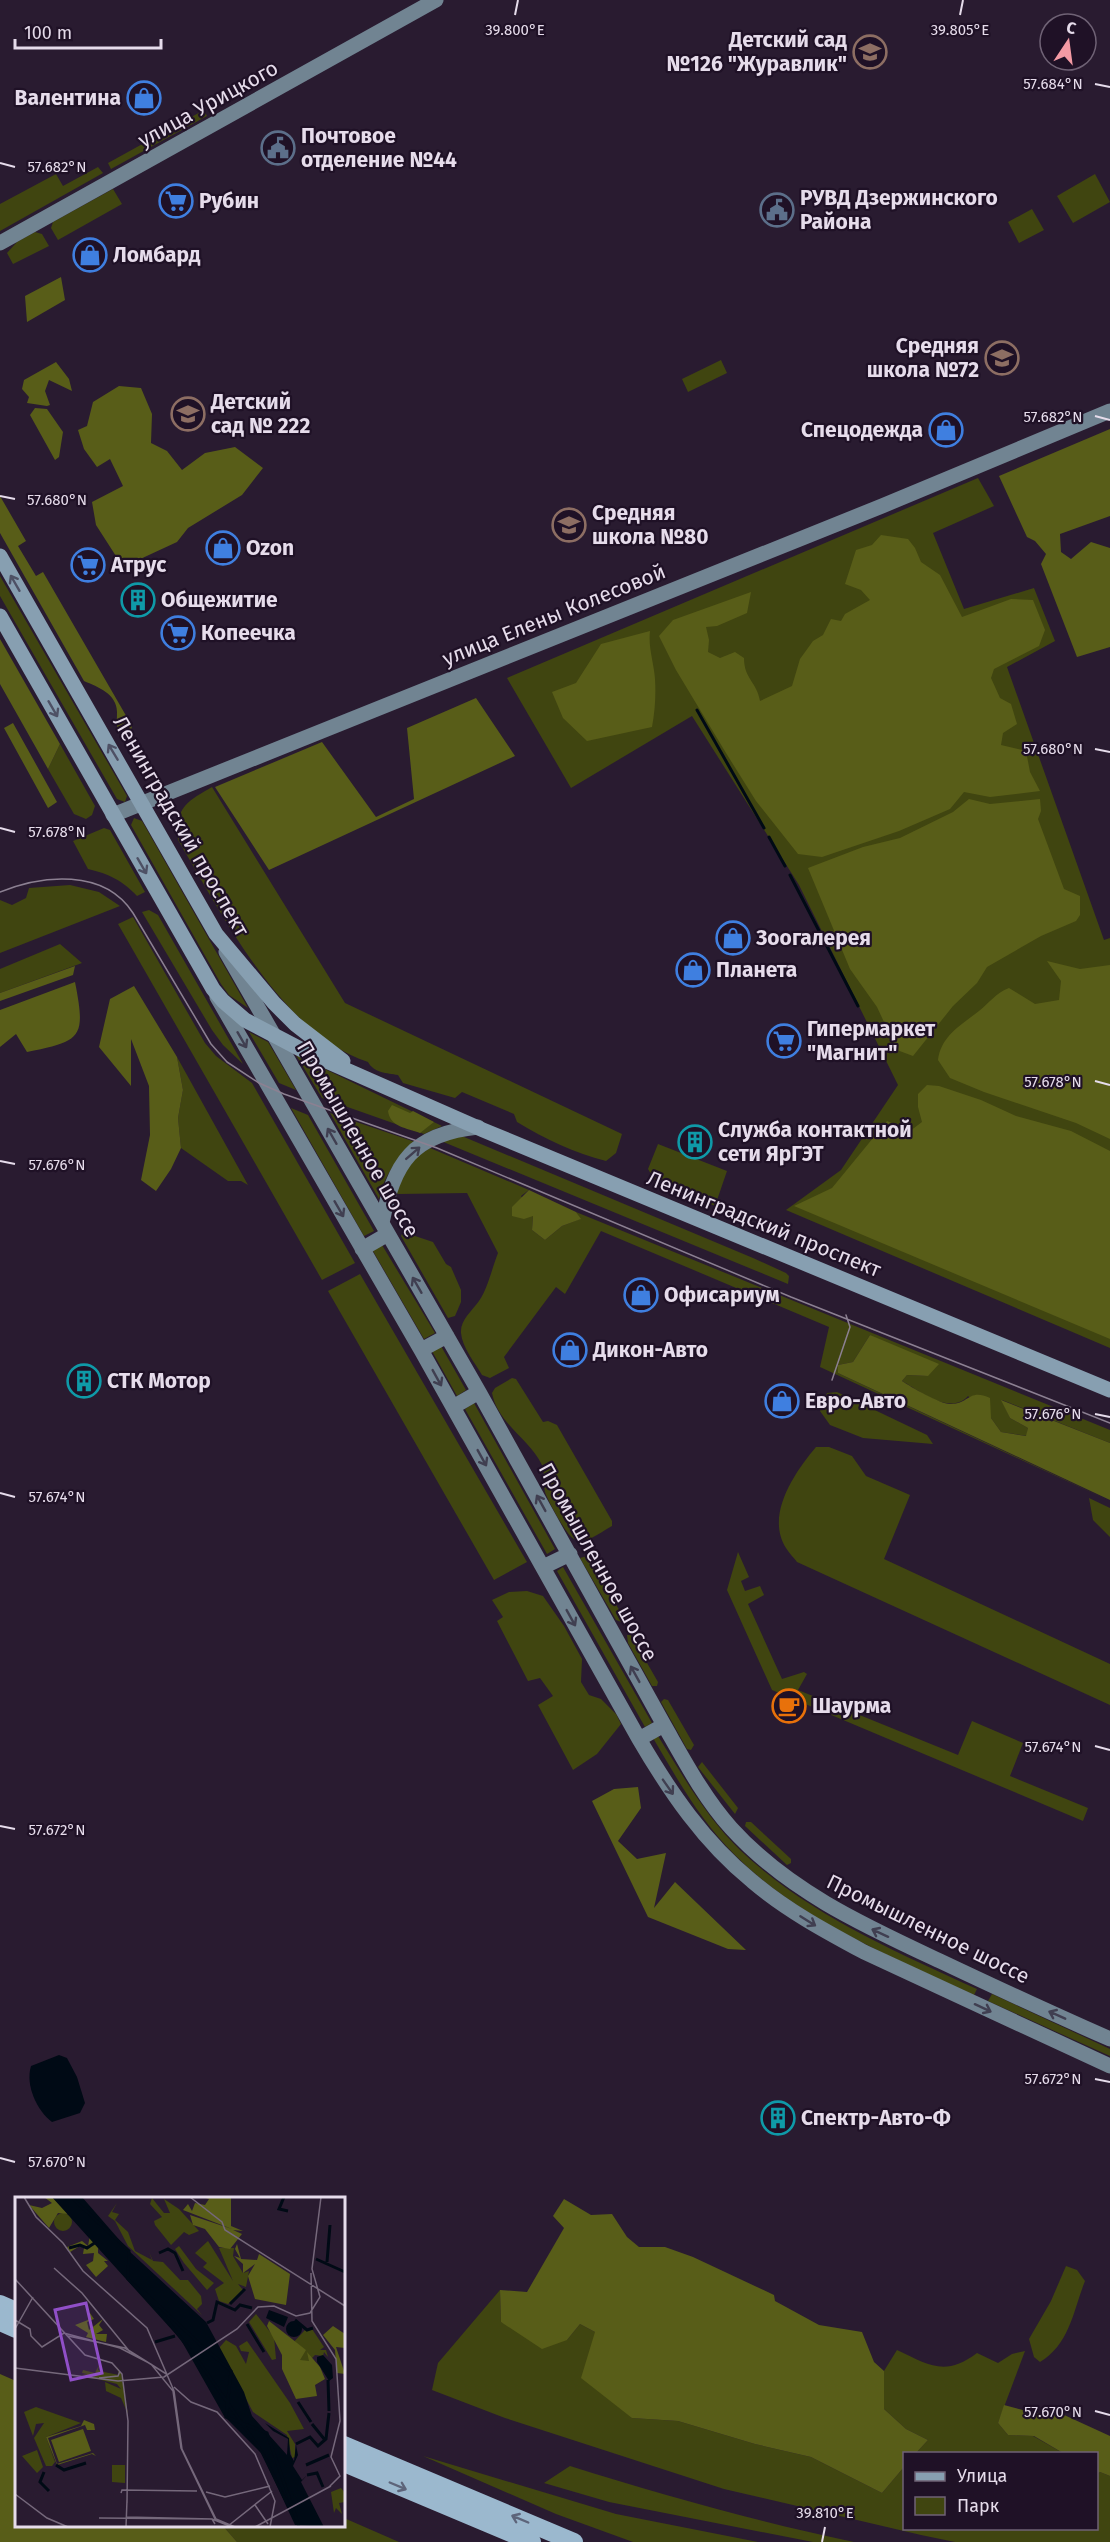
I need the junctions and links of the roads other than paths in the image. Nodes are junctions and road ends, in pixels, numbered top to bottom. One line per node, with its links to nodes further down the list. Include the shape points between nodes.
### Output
1 (436, 0): 2 (main road, улица Урицкого)
2 (0, 243)
3 (1110, 411): 6 (main road, улица Елены Колесовой)
4 (0, 556): 6 (main road, Ленинградский проспект, one-way to 4)
5 (0, 616): 7 (main road, Ленинградский проспект, one-way to 7)
6 (142, 802): 7 (main road, улица Елены Колесовой); 8 (main road, Ленинградский проспект)
7 (113, 815): 9 (main road, Ленинградский проспект, one-way to 9)
8 (216, 934): 10 (main road, Промышленное шоссе); 11 (main road, Ленинградский проспект, via 253,981 302,1030 340,1059)
9 (213, 989): 10 (main road, Ленинградский проспект, via 233,1011); 14 (main road, one-way to 14)
10 (274, 1036): 11 (main road, Ленинградский проспект); 13 (main road, Промышленное шоссе, one-way to 10)
11 (403, 1095): 12 (main road, Ленинградский проспект)
12 (478, 1127): 13 (main road, one-way to 12, via 392,1180 409,1156 441,1135); 17 (main road, Ленинградский проспект)
13 (385, 1229): 14 (main road); 15 (main road, Промышленное шоссе, one-way to 13)
14 (362, 1249): 16 (main road)
15 (447, 1336): 16 (main road); 18 (main road, Промышленное шоссе)
16 (421, 1350): 19 (main road, one-way to 19)
17 (1110, 1390)
18 (479, 1392): 19 (main road); 20 (main road, Промышленное шоссе, one-way to 18)
19 (453, 1407): 21 (main road, one-way to 21)
20 (570, 1554): 21 (main road); 22 (main road, Промышленное шоссе, one-way to 20)
21 (543, 1567): 23 (main road, one-way to 23)
22 (664, 1725): 23 (main road); 24 (main road, Промышленное шоссе, one-way to 22, via 871,1929 789,1880 729,1826)
23 (639, 1739): 25 (main road, one-way to 25, via 691,1819 752,1882 787,1907 864,1952)
24 (1110, 2039)
25 (1110, 2066)
26 (0, 2304): 27 (highway)
27 (15, 2311)
28 (0, 2322): 29 (highway)
29 (15, 2329)
30 (345, 2445): 32 (highway, one-way to 30)
31 (345, 2463): 33 (highway, one-way to 33)
32 (571, 2541)
33 (532, 2542)

